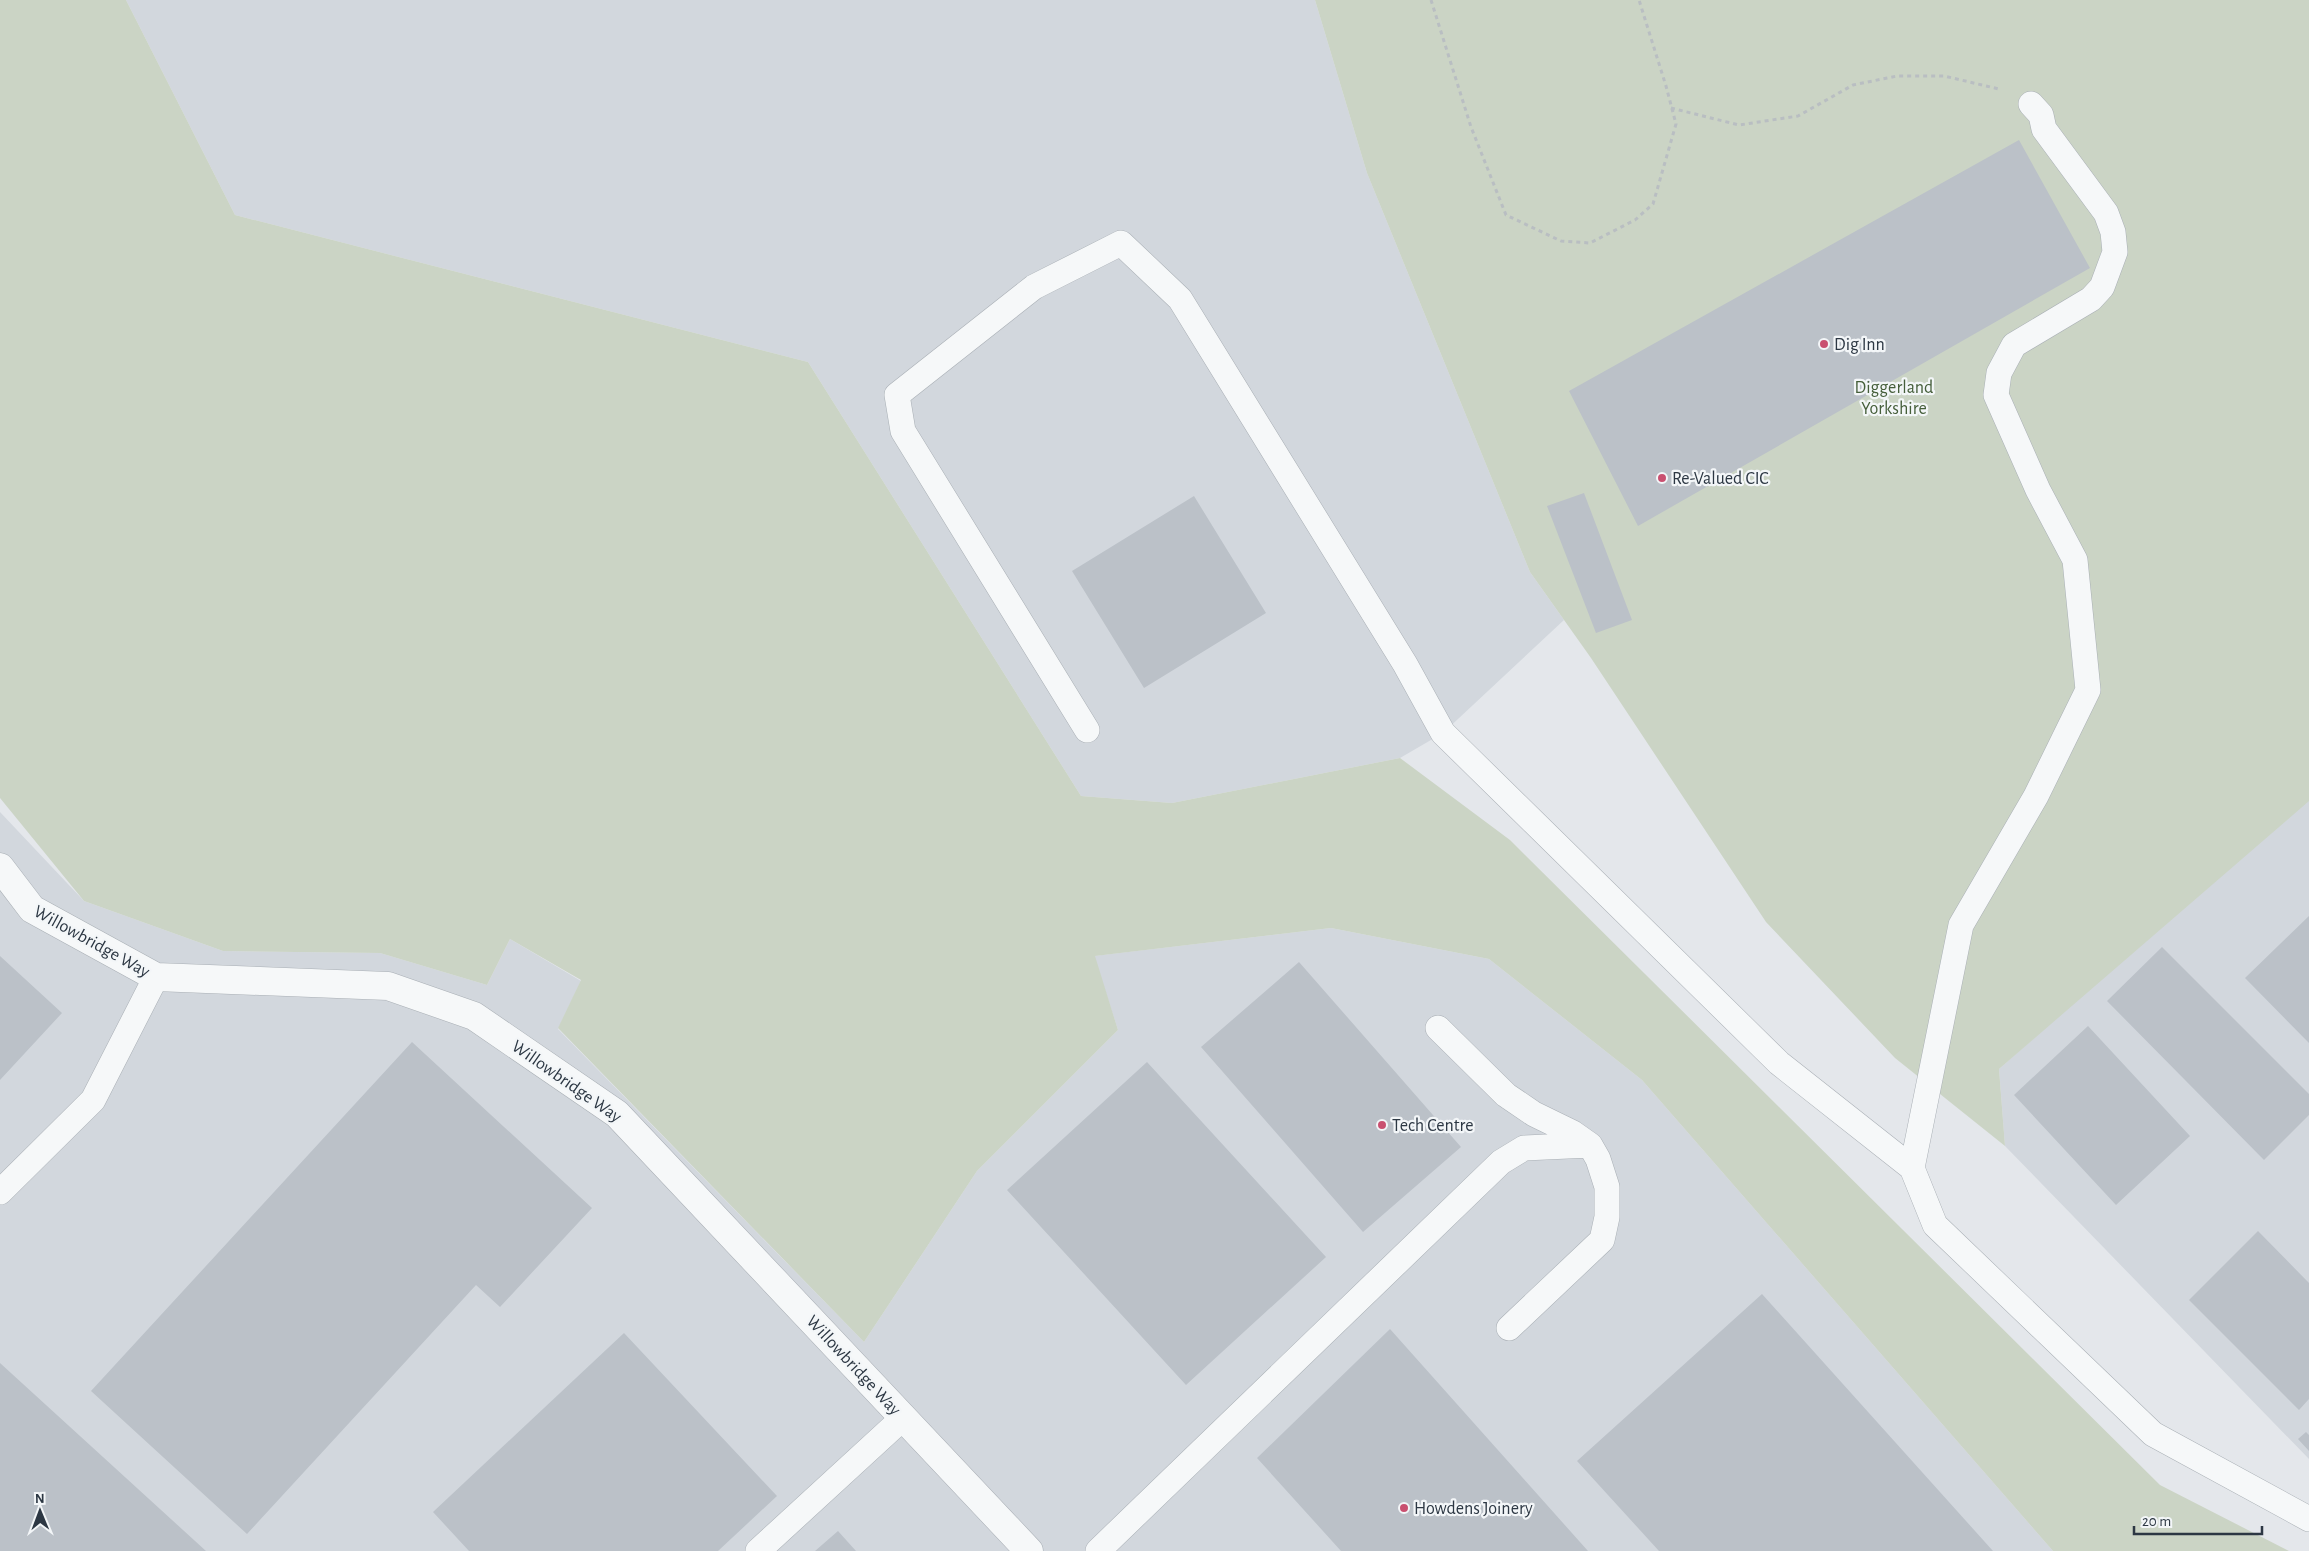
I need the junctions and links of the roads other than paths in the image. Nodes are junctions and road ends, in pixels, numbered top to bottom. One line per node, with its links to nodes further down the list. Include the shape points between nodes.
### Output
1 (2031, 104): 7 (lane, via 2041,115 2044,129 2106,213 2113,232 2115,252 2102,287 2091,300 2014,345 1999,373 1996,395 2038,490 2075,560 2088,690 2036,796 1961,925)
2 (1087, 730): 7 (lane, via 903,431 897,395 1034,287 1121,243 1180,299 1406,664 1443,733 1778,1063)
3 (0, 867): 4 (street, Willowbridge Way, via 32,909)
4 (156, 977): 8 (lane, via 93,1100); 10 (street, Willowbridge Way, via 388,986 474,1016 617,1114)
5 (1438, 1028): 6 (lane, via 1506,1096)
6 (1590, 1145): 9 (lane, via 1607,1187 1607,1217 1602,1240); 14 (lane, via 1524,1148 1501,1162)
7 (1912, 1168): 11 (lane, via 1935,1225 2153,1434)
8 (0, 1192)
9 (1509, 1328)
10 (904, 1417): 12 (lane); 13 (street, Willowbridge Way)
11 (2309, 1519)
12 (758, 1551)
13 (1030, 1551)
14 (1098, 1551)

